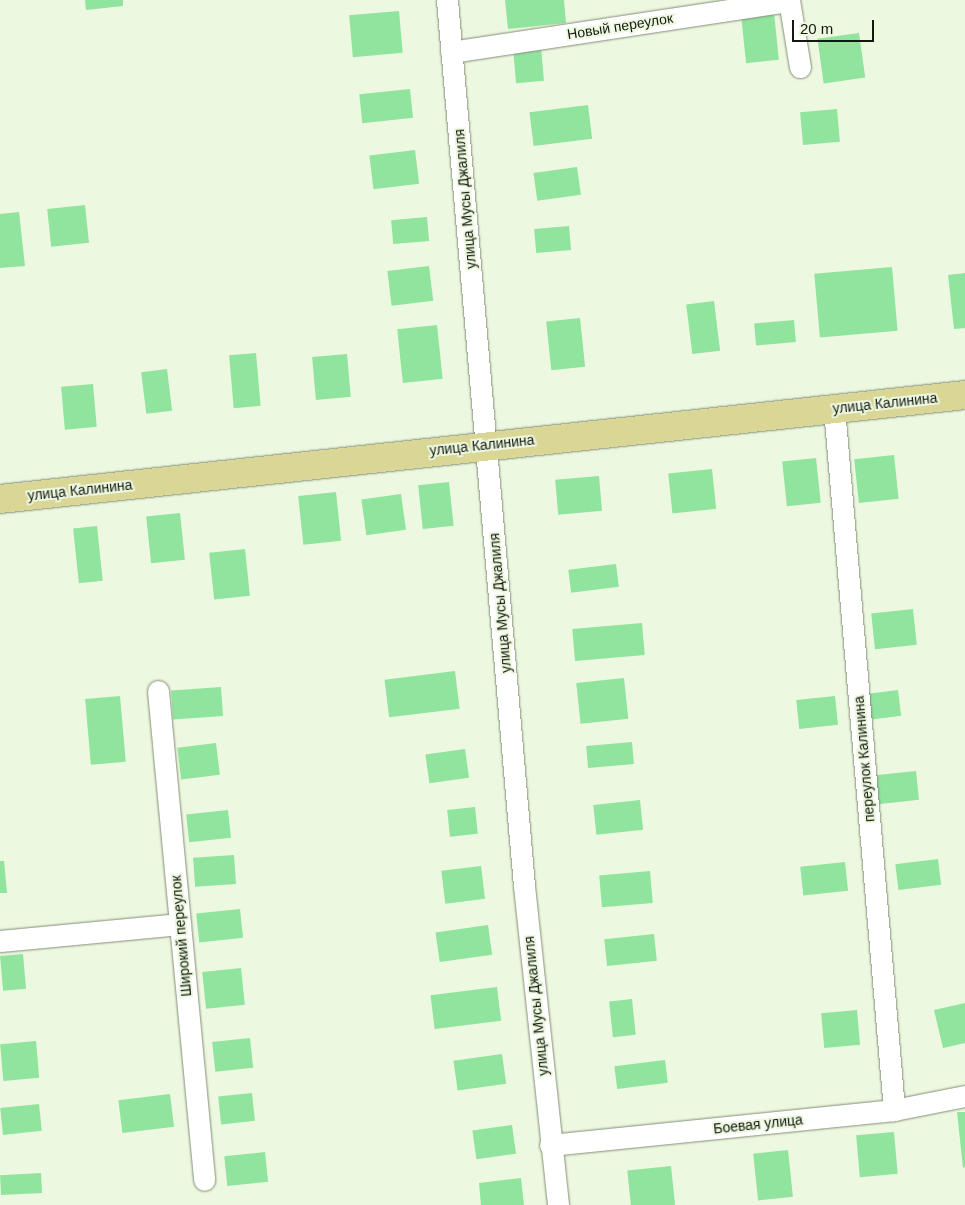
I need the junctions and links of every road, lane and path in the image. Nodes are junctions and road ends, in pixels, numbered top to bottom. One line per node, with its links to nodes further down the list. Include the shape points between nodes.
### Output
1 (447, 0): 3 (street, улица Мусы Джалиля)
2 (789, 0): 3 (street, Новый переулок); 4 (street, Новый переулок)
3 (451, 52): 7 (street, улица Мусы Джалиля)
4 (800, 67)
5 (965, 395): 6 (main road, улица Калинина)
6 (834, 408): 7 (main road, улица Калинина); 13 (street, переулок Калинина)
7 (487, 445): 8 (main road, улица Калинина); 14 (street, улица Мусы Джалиля)
8 (0, 499)
9 (158, 691): 10 (street, Широкий переулок)
10 (180, 924): 11 (street); 15 (street, Широкий переулок)
11 (0, 941)
12 (965, 1096): 13 (street, Боевая улица)
13 (894, 1110): 14 (street, Боевая улица)
14 (550, 1145): 16 (street, улица Мусы Джалиля)
15 (204, 1180)
16 (558, 1205)

